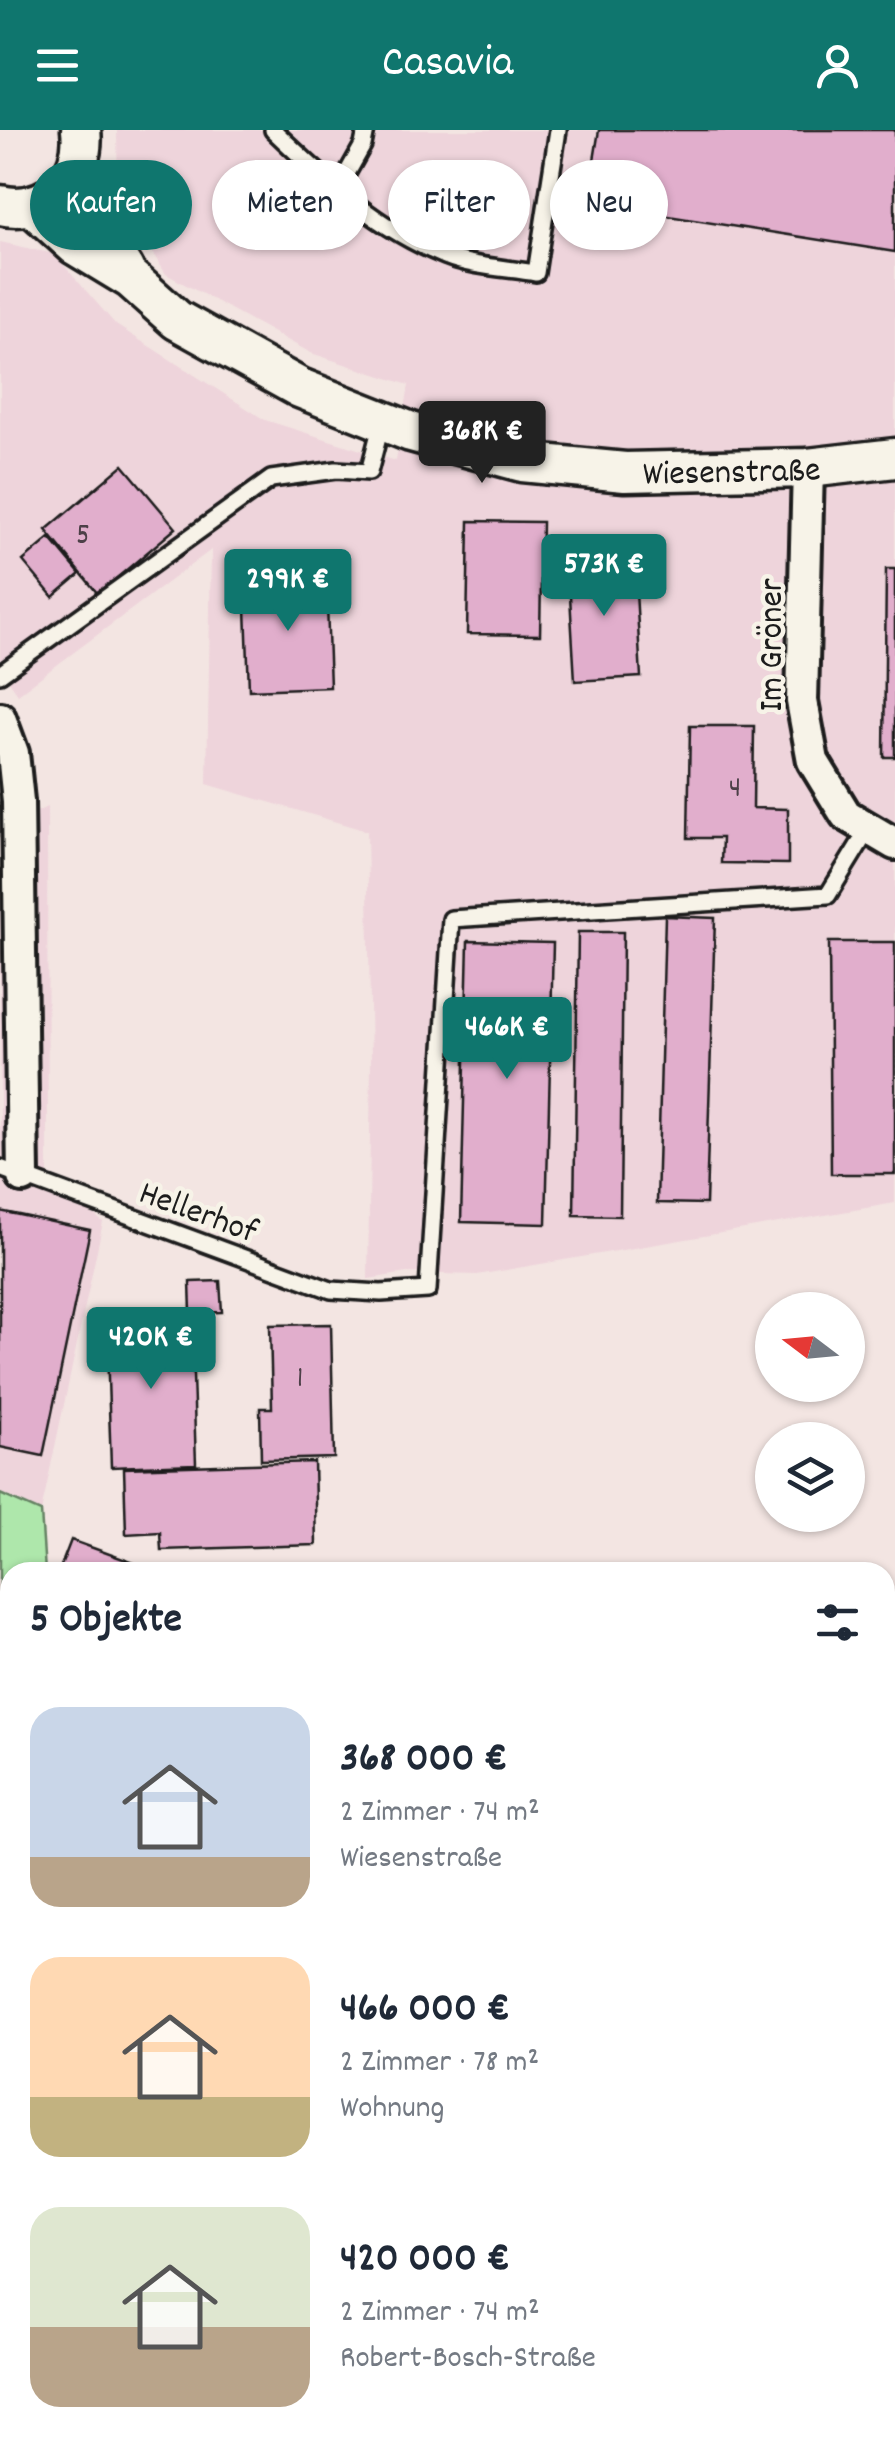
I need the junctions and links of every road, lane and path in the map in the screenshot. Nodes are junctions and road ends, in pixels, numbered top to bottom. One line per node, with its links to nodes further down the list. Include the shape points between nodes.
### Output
1 (81, 130): 5 (street)
2 (273, 130): 6 (lane)
3 (366, 130): 7 (lane)
4 (558, 130): 9 (lane, via 536,272 448,258)
5 (78, 160)
6 (305, 160)
7 (355, 160)
8 (16, 206): 11 (street, Wiesenstraße)
9 (368, 213)
10 (112, 250): 11 (street, Wiesenstraße)
11 (131, 279): 12 (street, Wiesenstraße, via 177,320 300,388)
12 (382, 422): 14 (street, Wiesenstraße, via 522,462 625,472); 15 (lane, via 369,472 271,479)
13 (895, 458): 14 (street, Wiesenstraße)
14 (808, 468): 17 (street, Im Gröner, via 802,701 814,762 846,815)
15 (0, 674)
16 (0, 718): 18 (street, via 13,753 18,802)
17 (882, 836): 18 (lane, Hellerhof, via 828,894 451,919 428,1290 331,1290)
18 (11, 1173)

